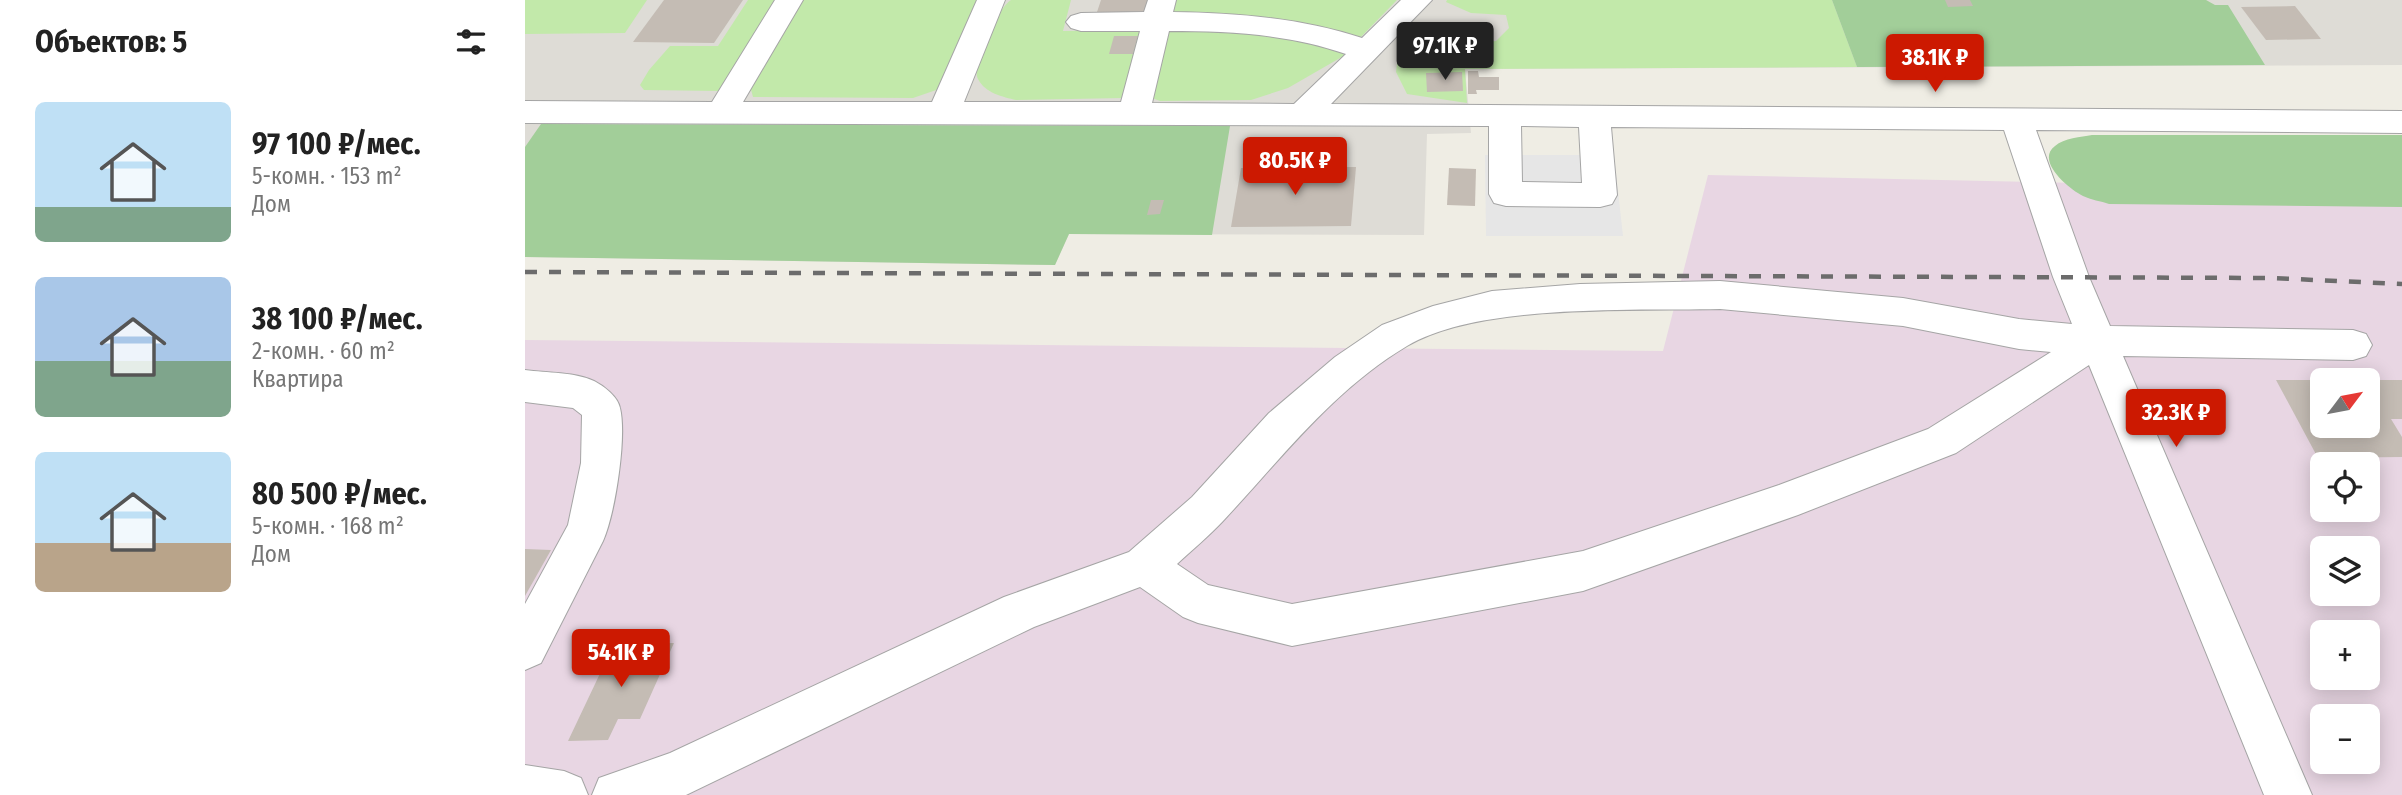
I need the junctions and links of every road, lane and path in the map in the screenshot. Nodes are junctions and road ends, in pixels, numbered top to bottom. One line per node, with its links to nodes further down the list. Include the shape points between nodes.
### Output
1 (789, 0): 8 (street)
2 (991, 0): 10 (street)
3 (1418, 0): 6 (street)
4 (1160, 11): 5 (street); 6 (street, via 1289,30); 9 (street)
5 (1081, 22)
6 (1366, 50): 11 (street)
7 (525, 112): 8 (street)
8 (721, 113): 10 (street)
9 (1135, 113): 10 (street); 11 (street)
10 (943, 114)
11 (1300, 116): 12 (street)
12 (1505, 116): 13 (street); 13 (street, via 1506,194 1600,195)
13 (1594, 117): 14 (street)
14 (2018, 121): 15 (street); 16 (street)
15 (2402, 122)
16 (2097, 341): 17 (street); 19 (street, via 1942,441 1583,571 1292,625 1198,603); 19 (street, via 2019,334 1903,312 1720,295 1492,305 1395,335 1348,368 1283,425 1207,510); 24 (street)
17 (2353, 345)
18 (525, 386): 20 (street, via 582,393 601,408 601,463 588,528)
19 (1144, 566): 23 (street, via 1020,612 676,775)
20 (525, 648)
21 (525, 789): 22 (street)
22 (564, 795)
23 (616, 795)
24 (2288, 795)

